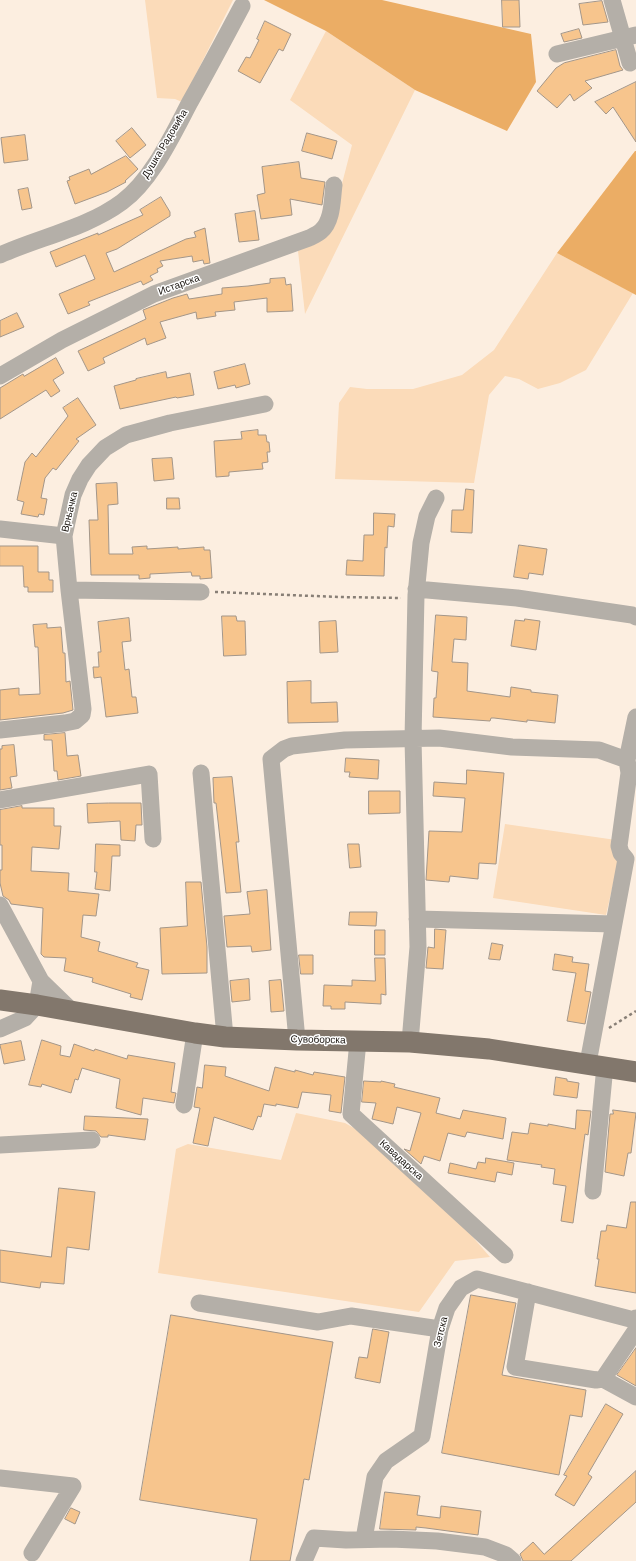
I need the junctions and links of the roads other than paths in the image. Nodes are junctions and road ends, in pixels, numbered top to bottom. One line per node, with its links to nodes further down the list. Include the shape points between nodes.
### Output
1 (612, 0): 3 (street)
2 (242, 6): 7 (street, Душка Радовића, via 174,133 138,188 122,202 98,216)
3 (629, 37): 4 (street); 5 (street)
4 (557, 54)
5 (630, 63)
6 (334, 185): 8 (street, Истарска, via 330,215 326,224 321,231 309,238 154,294 62,340)
7 (0, 255)
8 (0, 376)
9 (265, 404): 12 (street, Врњачка, via 170,423 126,435 115,441 89,465 80,479 67,514)
10 (436, 498): 15 (street, via 427,516 422,536)
11 (0, 529): 12 (street)
12 (64, 536): 13 (street, Врњачка)
13 (69, 590): 14 (street); 18 (street, Врњачка, via 82,715 75,722)
14 (201, 592)
15 (416, 592): 16 (street, via 517,598); 19 (street)
16 (636, 617)
17 (636, 717): 20 (street)
18 (0, 730)
19 (413, 739): 20 (street, via 439,738 512,747 598,750); 26 (street); 35 (street, via 345,740 292,746 271,759)
20 (627, 760): 24 (street, via 629,773 619,846 621,853)
21 (200, 773): 34 (street)
22 (0, 800): 23 (street, via 149,774)
23 (153, 839)
24 (631, 856): 27 (street)
25 (0, 905): 28 (street)
26 (418, 919): 27 (street); 37 (street)
27 (614, 924): 38 (street, via 593,1038)
28 (41, 981): 30 (street); 31 (street)
29 (0, 1000): 30 (main road, Сувоборска)
30 (37, 1005): 31 (main road, Сувоборска); 32 (street, via 25,1018)
31 (73, 1012): 33 (main road, Сувоборска)
32 (0, 1029)
33 (195, 1033): 34 (main road, Сувоборска); 40 (street)
34 (225, 1036): 35 (main road, Сувоборска)
35 (297, 1040): 36 (main road, Сувоборска)
36 (358, 1041): 37 (main road, Сувоборска); 44 (street, Кавадарска, via 351,1114)
37 (410, 1042): 38 (main road, Сувоборска, via 489,1049)
38 (597, 1065): 39 (main road, Сувоборска); 43 (street)
39 (636, 1072)
40 (184, 1105)
41 (92, 1140): 42 (street)
42 (0, 1144)
43 (593, 1191)
44 (506, 1255)
45 (528, 1292): 47 (street, Зетска); 48 (street, Зетска, via 477,1279 460,1288 447,1308); 49 (street, via 515,1367)
46 (199, 1303): 48 (street, via 318,1322 352,1316)
47 (635, 1323): 49 (street)
48 (440, 1329): 52 (street, Зетска, via 422,1436 386,1461 375,1478)
49 (603, 1379): 50 (street)
50 (636, 1397)
51 (0, 1478): 53 (street, via 73,1486)
52 (364, 1539): 54 (street, via 314,1538); 55 (street, via 437,1541 485,1546)
53 (32, 1553)
54 (304, 1561)
55 (513, 1561)

